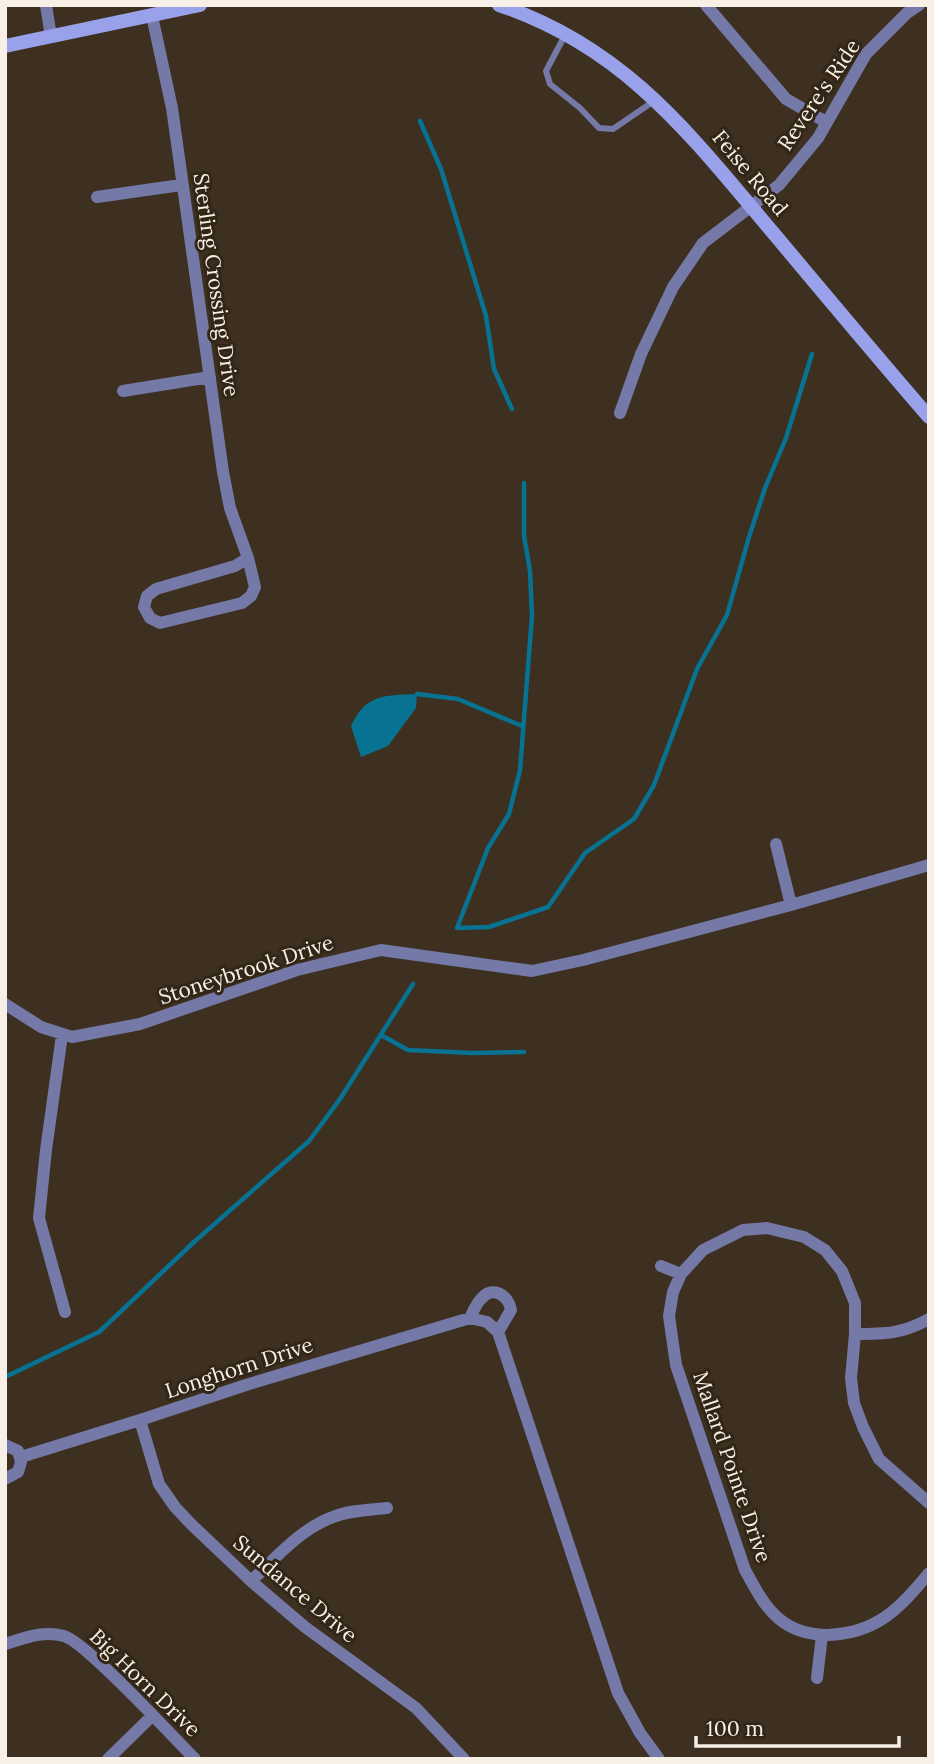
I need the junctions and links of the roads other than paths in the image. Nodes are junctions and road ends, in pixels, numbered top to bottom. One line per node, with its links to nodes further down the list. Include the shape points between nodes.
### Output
1 (46, 5): 8 (street)
2 (200, 5): 6 (main road)
3 (499, 5): 7 (main road, Feise Road)
4 (706, 5): 11 (street, via 786,99)
5 (919, 5): 11 (street, Revere's Ride, via 866,54)
6 (152, 16): 8 (main road); 12 (street, Sterling Crossing Drive, via 172,108)
7 (565, 35): 10 (main road, Feise Road, via 602,56); 10 (lane, via 547,71 550,84 598,128 613,129)
8 (51, 37): 9 (main road)
9 (5, 46)
10 (656, 100): 14 (main road, Feise Road)
11 (826, 122): 14 (street, Revere's Ride, via 779,185)
12 (181, 185): 13 (street); 15 (street, Sterling Crossing Drive)
13 (97, 197)
14 (751, 207): 17 (street, Revere's Ride, via 703,243 673,287 641,354); 18 (main road, Feise Road)
15 (210, 377): 16 (street); 19 (street, Sterling Crossing Drive, via 228,496)
16 (122, 391)
17 (620, 413)
18 (929, 417)
19 (248, 558): 19 (street, Sterling Crossing Drive, via 156,589 147,596 144,607 150,618 160,623 242,603 255,587)
20 (776, 844): 22 (street)
21 (929, 865): 22 (street, Stoneybrook Drive)
22 (791, 905): 24 (street, Stoneybrook Drive, via 532,971 381,950 297,970 140,1024)
23 (5, 1004): 24 (street, Stoneybrook Drive)
24 (62, 1035): 27 (street, via 40,1218)
25 (661, 1266): 26 (street)
26 (681, 1274): 31 (street, Mallard Pointe Drive, via 703,1250 743,1230 767,1228 804,1237 825,1250 842,1271 855,1303); 40 (street, Mallard Pointe Drive, via 669,1316 676,1365 745,1570 778,1618 802,1632)
27 (65, 1312)
28 (470, 1318): 30 (street, via 487,1322); 30 (street, via 482,1297 503,1295 511,1310); 32 (street, Longhorn Drive)
29 (929, 1319): 31 (street, via 910,1330)
30 (498, 1332): 47 (street, via 618,1693)
31 (855, 1334): 36 (street, Mallard Pointe Drive, via 851,1378 863,1427 879,1459)
32 (140, 1420): 34 (street, Longhorn Drive); 39 (street, Sundance Drive, via 159,1484 192,1525)
33 (5, 1445): 34 (street)
34 (21, 1457): 35 (street, via 18,1472)
35 (5, 1479)
36 (929, 1503)
37 (387, 1508): 39 (street, via 332,1517 301,1534)
38 (929, 1573): 40 (street, Mallard Pointe Drive, via 902,1604 878,1622 853,1634)
39 (251, 1581): 46 (street, Sundance Drive, via 305,1627 416,1708)
40 (822, 1635): 42 (street)
41 (5, 1644): 43 (street, Big Horn Drive, via 38,1634 67,1636)
42 (817, 1678)
43 (152, 1716): 44 (street); 45 (street, Big Horn Drive)
44 (108, 1759)
45 (195, 1759)
46 (464, 1759)
47 (659, 1759)

